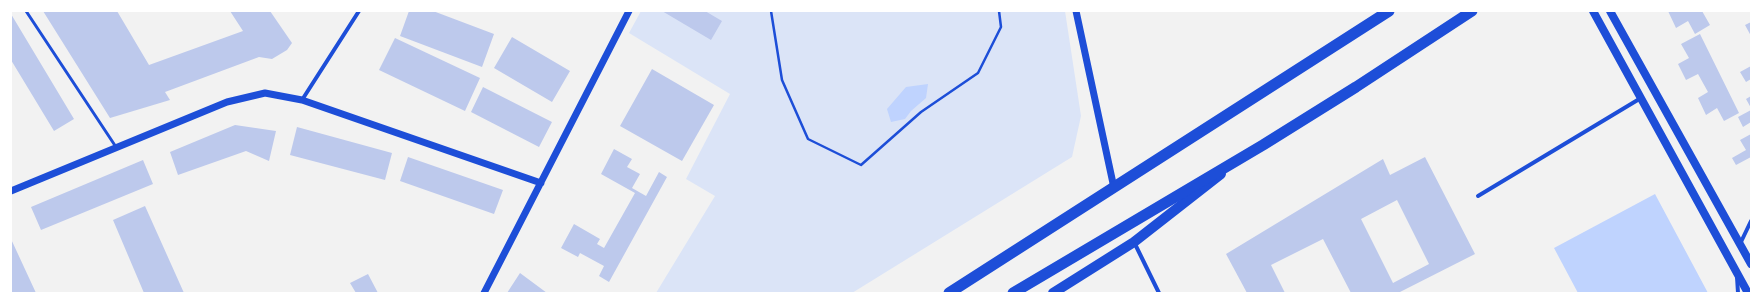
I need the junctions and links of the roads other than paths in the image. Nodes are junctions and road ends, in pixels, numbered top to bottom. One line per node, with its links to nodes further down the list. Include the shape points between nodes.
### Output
1 (26, 11): 11 (lane)
2 (359, 11): 10 (street)
3 (629, 11): 13 (street)
4 (1076, 11): 14 (street)
5 (1389, 11): 14 (highway)
6 (1472, 11): 12 (highway, via 1356,88)
7 (1593, 11): 9 (main road)
8 (1610, 11): 19 (main road)
9 (1641, 98): 16 (street); 21 (main road)
10 (302, 100): 11 (street, via 265,93 251,95 227,102); 13 (street)
11 (116, 147): 15 (street)
12 (1237, 161): 18 (main road); 24 (highway)
13 (541, 183): 22 (street)
14 (1114, 188): 23 (highway)
15 (11, 191)
16 (1478, 196)
17 (1751, 221): 19 (street)
18 (1134, 242): 25 (main road); 26 (street)
19 (1740, 244): 20 (main road)
20 (1751, 264)
21 (1737, 275): 27 (street); 28 (main road)
22 (484, 293)
23 (948, 293)
24 (1013, 293)
25 (1053, 293)
26 (1159, 293)
27 (1738, 293)
28 (1748, 293)

